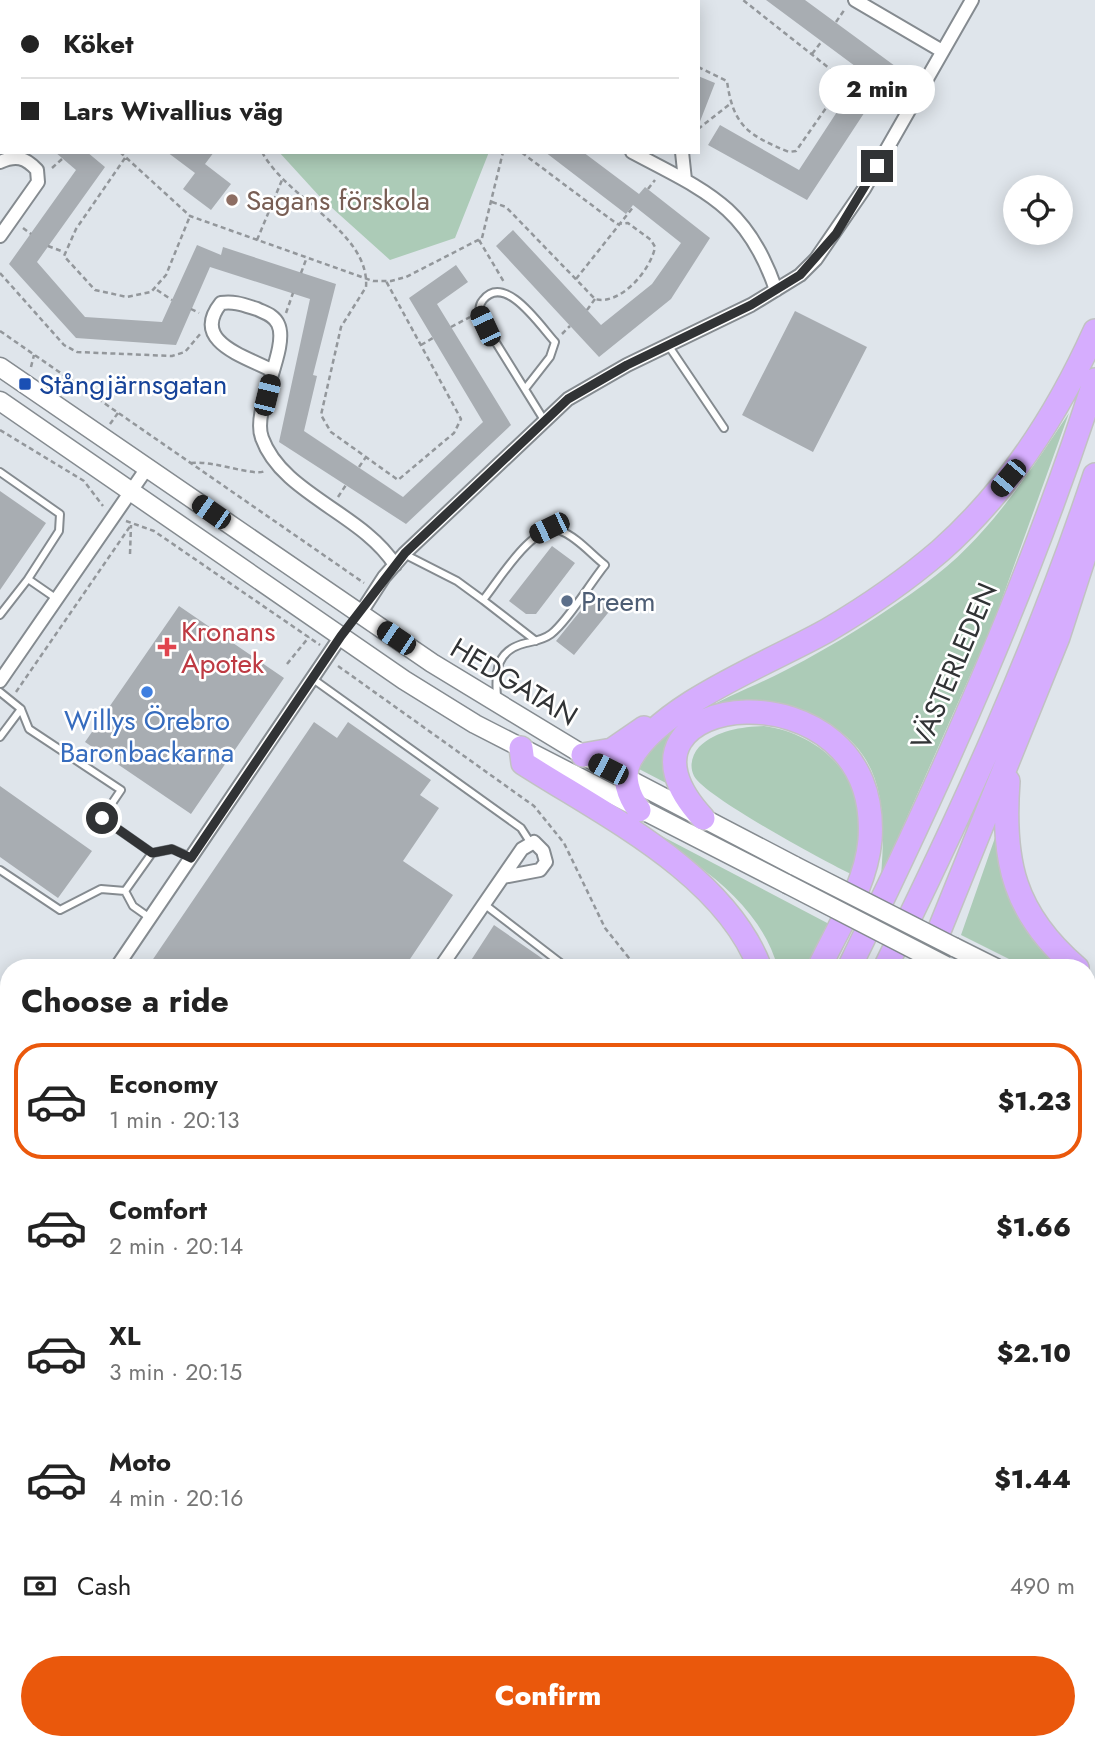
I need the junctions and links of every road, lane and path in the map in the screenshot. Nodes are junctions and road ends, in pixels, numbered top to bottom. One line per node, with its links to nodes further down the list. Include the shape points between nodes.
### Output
1 (743, 0): 7 (path)
2 (853, 0): 4 (path); 6 (street)
3 (972, 0): 6 (street)
4 (836, 22)
5 (821, 41): 7 (path)
6 (942, 51): 37 (street, via 836,234 800,275)
7 (812, 54): 9 (path, via 843,80 796,151 777,147 741,125)
8 (700, 68): 9 (path, via 727,80)
9 (730, 104): 10 (path)
10 (700, 127)
11 (122, 154): 17 (path)
12 (263, 154): 19 (path)
13 (503, 154): 21 (path)
14 (524, 154): 24 (path)
15 (636, 154): 20 (street)
16 (682, 154): 20 (street)
17 (125, 158): 23 (path); 29 (path, via 76,229)
18 (0, 162): 25 (street, via 13,156 28,160 37,170 38,182)
19 (282, 180): 26 (path); 33 (path, via 356,247)
20 (685, 180): 37 (street, via 710,194 739,220 759,248)
21 (492, 202): 27 (path); 34 (path, via 506,207)
22 (634, 206): 24 (path)
23 (190, 216): 26 (path); 36 (path)
24 (621, 223): 34 (path); 40 (path, via 628,223 650,240 655,247 653,257 615,297)
25 (0, 236)
26 (257, 240): 30 (path)
27 (479, 240): 35 (path, via 406,277); 38 (path, via 504,281)
28 (48, 246): 29 (path)
29 (65, 253): 36 (path, via 68,263 95,290 136,297)
30 (307, 257): 32 (path); 33 (path)
31 (0, 273): 46 (path, via 64,345 77,352 172,356 185,352 198,334)
32 (301, 273)
33 (367, 279): 35 (path); 66 (path, via 364,294 341,327 321,415 331,432)
34 (576, 279): 40 (path)
35 (386, 281): 50 (path)
36 (156, 289): 41 (path)
37 (776, 290): 51 (street)
38 (503, 292): 43 (lane, via 491,293 481,301); 58 (lane, via 514,297 555,342 550,357)
39 (293, 293): 44 (path)
40 (595, 299): 42 (path)
41 (172, 300)
42 (587, 310)
43 (479, 312): 45 (path); 58 (lane)
44 (278, 322): 46 (street, via 270,314 235,301 221,303 212,314); 54 (street, via 281,331)
45 (451, 327)
46 (211, 328): 54 (street, via 216,340)
47 (0, 331): 52 (path)
48 (1095, 331): 97 (highway, via 1026,454 986,505 941,550 853,615 693,703)
49 (433, 338): 50 (path)
50 (421, 345): 66 (path, via 460,414 459,424 398,480)
51 (668, 345): 61 (street, via 587,386); 62 (lane)
52 (34, 355): 55 (path); 56 (path)
53 (0, 367): 70 (main road, HEDGATAN)
54 (273, 371): 68 (street, via 260,435)
55 (29, 374)
56 (69, 379): 59 (path); 67 (path)
57 (1095, 380): 118 (highway, VÄSTERLEDEN, via 982,680)
58 (525, 389): 61 (lane)
59 (53, 393)
60 (0, 401): 73 (main road, HEDGATAN)
61 (544, 420): 78 (street)
62 (724, 428)
63 (0, 430): 65 (path)
64 (19, 434): 65 (path)
65 (19, 443): 74 (path, via 83,481 96,500)
66 (366, 457): 69 (path)
67 (191, 463): 68 (path, via 228,464 260,474); 81 (path)
68 (276, 464): 79 (street, via 355,522)
69 (359, 467)
70 (147, 468): 73 (street); 84 (main road, HEDGATAN)
71 (0, 472): 80 (lane, via 60,514 59,531)
72 (1095, 475): 119 (highway, via 979,769)
73 (131, 492): 74 (street); 86 (main road, HEDGATAN)
74 (116, 514): 76 (path); 82 (street)
75 (1095, 523): 101 (highway, via 1058,637)
76 (131, 524): 77 (path); 87 (path, via 154,531); 94 (path)
77 (130, 554)
78 (404, 554): 79 (street); 83 (lane)
79 (395, 565): 81 (street)
80 (28, 579): 82 (lane); 85 (lane)
81 (375, 591): 84 (street)
82 (57, 599): 92 (street)
83 (483, 600): 88 (lane); 88 (lane, via 536,534 549,528 564,532 605,565 553,633)
84 (360, 614): 86 (main road); 95 (main road, HEDGATAN)
85 (0, 615)
86 (341, 636): 91 (street); 99 (main road, HEDGATAN, via 455,712)
87 (309, 637): 89 (path); 90 (path)
88 (536, 641): 95 (lane, via 512,647 501,656 495,673)
89 (321, 646)
90 (287, 664)
91 (313, 679): 105 (lane, via 521,828); 107 (street)
92 (0, 681)
93 (0, 692): 94 (lane)
94 (10, 700): 96 (lane)
95 (498, 703): 100 (main road, HEDGATAN)
96 (21, 709): 98 (lane); 106 (lane, via 30,729 121,790 102,818)
97 (660, 727): 100 (highway, via 648,725 612,750); 102 (highway, via 630,759)
98 (0, 737)
99 (521, 748): 103 (main road, HEDGATAN); 116 (highway, via 523,762 658,851 707,890 736,923)
100 (587, 757): 102 (main road, HEDGATAN)
101 (1009, 760): 121 (highway); 123 (highway, via 1005,838 1012,875 1037,925)
102 (627, 778): 103 (highway, via 631,800); 104 (main road, HEDGATAN)
103 (639, 810): 120 (main road, HEDGATAN, bridge)
104 (703, 818): 117 (highway, via 684,797 672,766 681,737 697,724 748,712 794,718 834,743 852,764 865,797 870,841 860,884); 122 (main road, HEDGATAN, bridge)
105 (530, 842): 109 (street); 109 (street, via 543,850 546,862 540,870)
106 (152, 853): 107 (lane, via 172,849); 110 (lane)
107 (191, 858): 112 (street)
108 (0, 870): 110 (lane, via 60,910 101,888)
109 (503, 877): 111 (street)
110 (125, 891): 112 (lane, via 133,906)
111 (484, 904): 114 (street); 115 (lane)
112 (150, 918): 113 (street)
113 (122, 959)
114 (448, 959)
115 (555, 959)
116 (755, 959)
117 (823, 959)
118 (853, 959)
119 (889, 959)
120 (925, 959)
121 (943, 959)
122 (978, 959)
123 (1069, 959)

